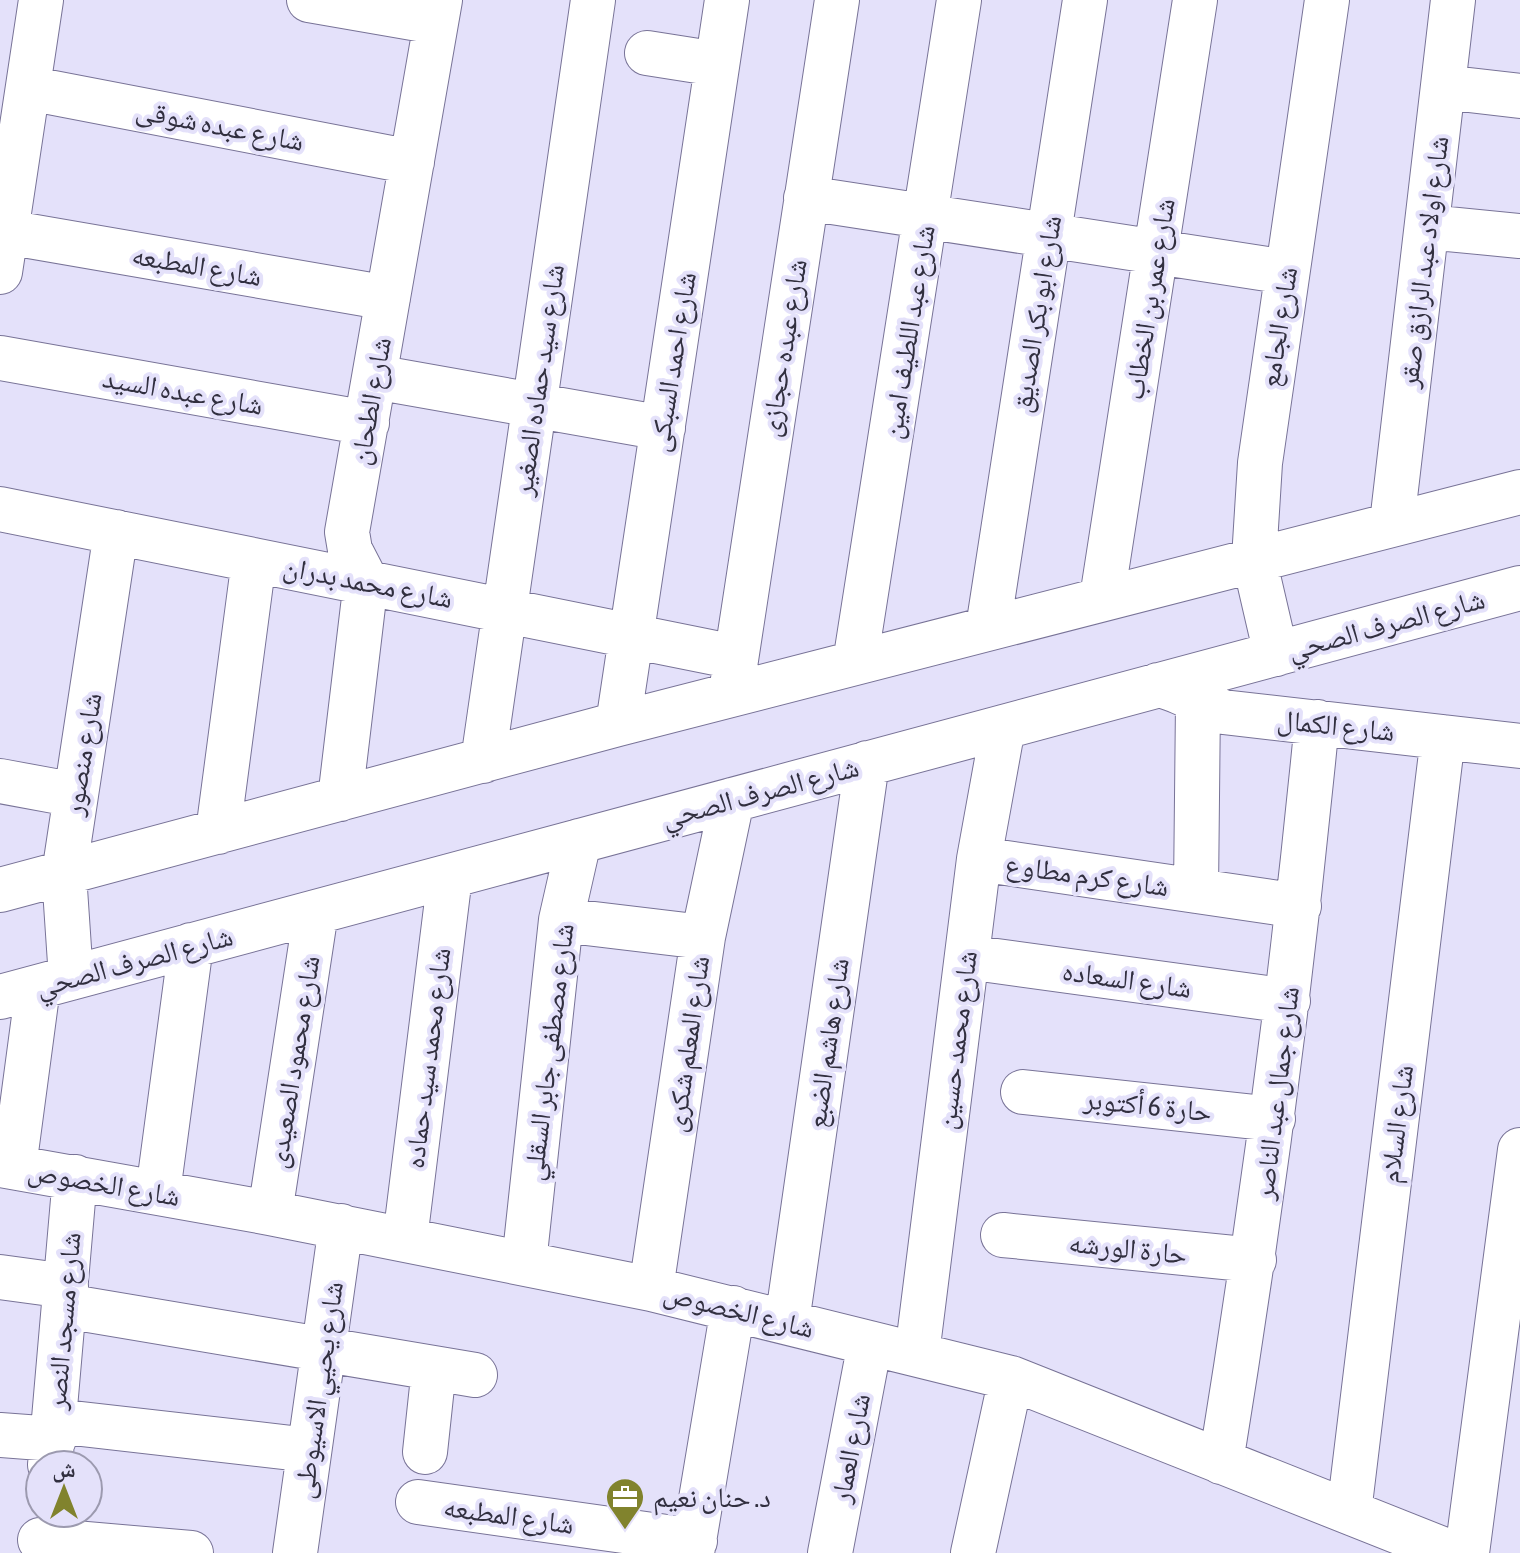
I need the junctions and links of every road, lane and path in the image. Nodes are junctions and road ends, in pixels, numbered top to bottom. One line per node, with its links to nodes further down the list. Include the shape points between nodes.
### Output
1 (309, 0): 10 (street)
2 (593, 0): 30 (street, شارع سيد حماده الصغير)
3 (727, 0): 13 (street, شارع احمد السبكى)
4 (837, 0): 19 (street, شارع عبده حجازى)
5 (959, 0): 20 (street, شارع عبد اللطيف امين)
6 (1085, 0): 22 (street, شارع ابو بكر الصديق)
7 (1195, 0): 25 (street, شارع عمر بن الخطاب)
8 (1327, 0): 26 (street, شارع الجامع)
9 (1453, 0): 14 (street, شارع اولاد عبد الرازق صقر)
10 (438, 11): 17 (street, شارع الطحان)
11 (26, 22): 15 (street)
12 (647, 53): 13 (street)
13 (717, 64): 32 (street, شارع احمد السبكى)
14 (1443, 87): 16 (street); 21 (street, شارع اولاد عبد الرازق صقر)
15 (28, 88): 17 (street, شارع عبده شوقى); 18 (street)
16 (1520, 96)
17 (412, 162): 27 (street, شارع الطحان)
18 (7, 177): 24 (street)
19 (806, 198): 20 (street); 47 (street, شارع عبده حجازى)
20 (926, 216): 22 (street); 46 (street, شارع عبد اللطيف امين)
21 (1427, 227): 23 (street); 35 (street, شارع اولاد عبد الرازق صقر)
22 (1048, 235): 25 (street); 43 (street, شارع ابو بكر الصديق)
23 (1520, 236)
24 (3, 252): 27 (street, شارع المطبعه)
25 (1156, 252): 26 (street); 41 (street, شارع عمر بن الخطاب)
26 (1287, 272): 37 (street, شارع الجامع, via 1260,463)
27 (388, 298): 29 (street, شارع الطحان)
28 (0, 358): 31 (street, شارع عبده السيد)
29 (375, 377): 30 (street); 31 (street, شارع الطحان)
30 (534, 405): 32 (street); 42 (street, شارع سيد حماده الصغير)
31 (367, 423): 39 (street, شارع الطحان, via 347,532)
32 (663, 428): 44 (street, شارع احمد السبكى)
33 (1520, 492): 35 (street)
34 (0, 509): 36 (street, شارع محمد بدران)
35 (1392, 523): 37 (street)
36 (116, 532): 38 (street, شارع محمد بدران); 58 (street, شارع منصور)
37 (1254, 559): 41 (street); 45 (street, شارع الجامع)
38 (254, 560): 39 (street, شارع محمد بدران); 61 (street)
39 (366, 581): 42 (street, شارع محمد بدران); 59 (street)
40 (1520, 588): 45 (street, شارع الصرف الصحي)
41 (1102, 598): 43 (street)
42 (504, 610): 44 (street, شارع محمد بدران); 55 (street, شارع سيد حماده الصغير)
43 (988, 628): 46 (street)
44 (631, 636): 47 (street, شارع محمد بدران); 51 (street, شارع احمد السبكى)
45 (1276, 654): 48 (street, شارع الصرف الصحي)
46 (855, 663): 47 (street)
47 (733, 676): 51 (street)
48 (1158, 685): 49 (street, شارع الكمال); 52 (street, شارع الصرف الصحي)
49 (1198, 703): 50 (street, شارع الكمال, via 1223,712); 67 (street, شارع كرم مطاوع)
50 (1317, 722): 53 (street, شارع الكمال); 68 (street, شارع جمال عبد الناصر)
51 (618, 724): 55 (street)
52 (1003, 727): 56 (street, شارع الصرف الصحي); 63 (street, شارع محمد حسين)
53 (1443, 737): 54 (street, شارع الكمال); 103 (street, شارع السلام)
54 (1520, 746)
55 (483, 761): 59 (street)
56 (867, 763): 60 (street, شارع الصرف الصحي); 92 (street, شارع هاشم الضبع)
57 (0, 781): 58 (street)
58 (76, 795): 64 (street, شارع منصور)
59 (340, 799): 61 (street)
60 (732, 800): 62 (street, شارع الصرف الصحي); 71 (street, شارع المعلم شكرى)
61 (218, 832): 64 (street)
62 (579, 841): 65 (street, شارع الصرف الصحي); 70 (street, شارع مصطفى جابر السقلي)
63 (979, 859): 67 (street, شارع كرم مطاوع); 73 (street, شارع محمد حسين)
64 (64, 874): 66 (street); 74 (street, شارع منصور)
65 (450, 876): 69 (street, شارع الصرف الصحي); 85 (street, شارع محمد سيد حماده)
66 (0, 890)
67 (1196, 891): 68 (street, شارع كرم مطاوع)
68 (1299, 906): 75 (street, شارع جمال عبد الناصر)
69 (316, 912): 72 (street, شارع الصرف الصحي); 82 (street, شارع محمود الصعيدى)
70 (561, 920): 71 (street); 87 (street, شارع مصطفى جابر السقلي)
71 (703, 937): 89 (street, شارع المعلم شكرى)
72 (191, 945): 74 (street, شارع الصرف الصحي); 81 (street)
73 (967, 957): 75 (street, شارع السعاده); 95 (street, شارع محمد حسين)
74 (36, 987): 79 (street, شارع منصور)
75 (1288, 1001): 77 (street, شارع جمال عبد الناصر)
76 (1023, 1092): 77 (street, حارة 6 أكتوبر)
77 (1273, 1119): 86 (street, شارع جمال عبد الناصر)
78 (1520, 1150): 112 (street)
79 (7, 1166): 80 (street, شارع الخصوص)
80 (75, 1177): 81 (street, شارع الخصوص); 90 (street, شارع مسجد النصر)
81 (158, 1192): 82 (street, شارع الخصوص)
82 (270, 1213): 83 (street, شارع الخصوص)
83 (341, 1226): 85 (street, شارع الخصوص); 94 (street, شارع يحيي الاسيوطى)
84 (1003, 1235): 86 (street, حارة الورشه)
85 (405, 1239): 87 (street, شارع الخصوص)
86 (1254, 1260): 101 (street, شارع جمال عبد الناصر)
87 (524, 1263): 89 (street, شارع الخصوص)
88 (0, 1277): 90 (street)
89 (651, 1289): 91 (street, شارع الخصوص)
90 (66, 1296): 94 (street); 98 (street, شارع مسجد النصر)
91 (733, 1308): 92 (street, شارع الخصوص); 105 (street)
92 (787, 1322): 93 (street, شارع الخصوص)
93 (870, 1343): 95 (street, شارع الخصوص); 109 (street, شارع العمار)
94 (323, 1349): 99 (street, شارع يحيي الاسيوطى); 100 (street, via 455,1371)
95 (917, 1354): 96 (street, شارع الخصوص)
96 (1011, 1378): 101 (street, شارع الخصوص); 110 (street)
97 (0, 1435): 98 (street)
98 (53, 1442): 99 (street)
99 (309, 1450): 108 (street, شارع يحيي الاسيوطى)
100 (425, 1452)
101 (1221, 1462): 103 (street, شارع الخصوص)
102 (418, 1502): 105 (street, شارع المطبعه)
103 (1349, 1512): 111 (street, شارع الخصوص)
104 (40, 1535): 106 (street)
105 (694, 1547)
106 (145, 1551): 107 (street)
107 (191, 1553)
108 (295, 1553)
109 (830, 1553)
110 (973, 1553)
111 (1452, 1553)
112 (1467, 1553)

